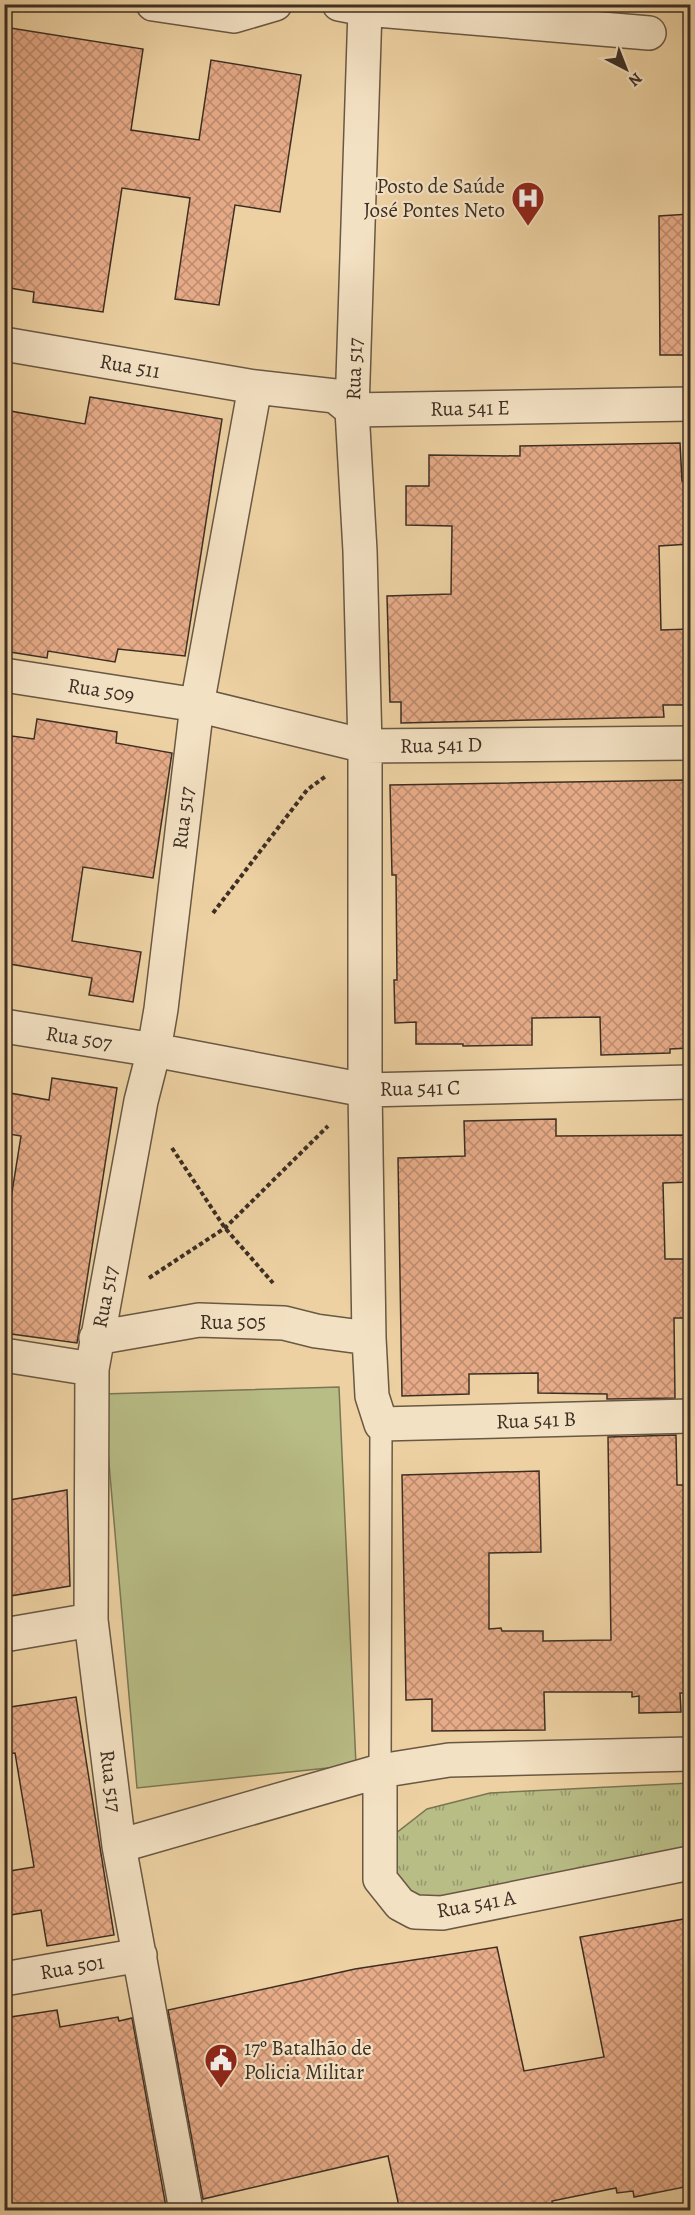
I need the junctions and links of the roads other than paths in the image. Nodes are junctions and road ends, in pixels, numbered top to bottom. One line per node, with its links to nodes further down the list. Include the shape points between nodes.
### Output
1 (153, 4): 2 (street, via 234,16)
2 (275, 4)
3 (352, 7): 4 (street); 8 (street, Rua 517)
4 (649, 33)
5 (4, 344): 6 (street, Rua 511)
6 (255, 387): 8 (street, via 335,396); 10 (street, Rua 517)
7 (690, 404): 8 (street, Rua 541 E)
8 (352, 410): 12 (street, Rua 517)
9 (4, 675): 10 (street, Rua 509)
10 (197, 705): 12 (street, Rua 541 D); 14 (street, Rua 517)
11 (690, 743): 12 (street, Rua 541 D)
12 (365, 746): 16 (street, Rua 517)
13 (4, 1026): 14 (street, Rua 507)
14 (154, 1050): 16 (street, Rua 541 C); 17 (street, Rua 517)
15 (690, 1082): 16 (street, Rua 541 C)
16 (364, 1090): 18 (street, Rua 517)
17 (97, 1338): 18 (street, Rua 505, via 199,1320 284,1323); 19 (street, Rua 505); 22 (street, Rua 517)
18 (369, 1338): 21 (street, Rua 517, via 372,1396)
19 (4, 1355)
20 (690, 1416): 21 (street, Rua 541 B)
21 (381, 1424): 25 (lane, Rua 517)
22 (91, 1620): 23 (street); 26 (street, Rua 517)
23 (4, 1635)
24 (690, 1754): 25 (street, via 449,1760)
25 (380, 1771): 26 (street); 27 (street, Rua 541 A, via 380,1879 400,1904 416,1912 442,1914)
26 (119, 1846): 28 (street, Rua 517)
27 (690, 1863)
28 (140, 1955): 29 (street, Rua 501); 30 (street, Rua 517)
29 (4, 1979)
30 (186, 2211)

